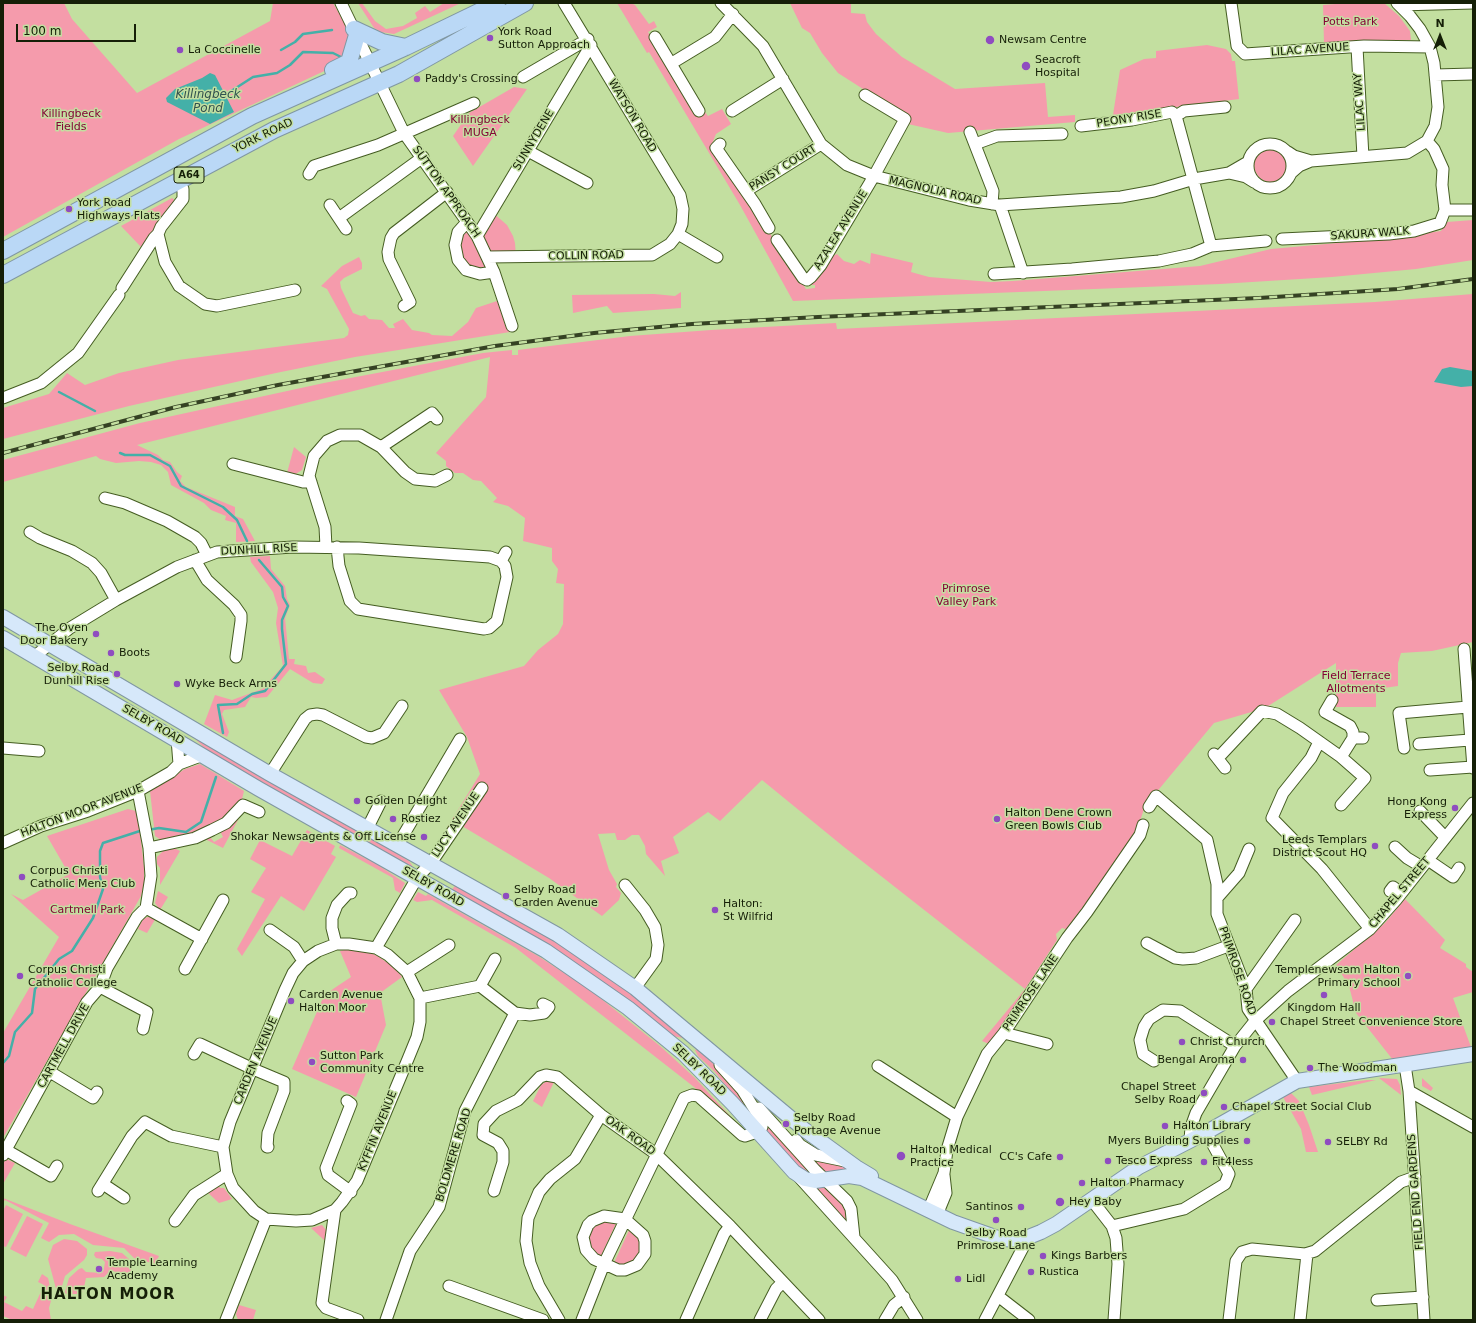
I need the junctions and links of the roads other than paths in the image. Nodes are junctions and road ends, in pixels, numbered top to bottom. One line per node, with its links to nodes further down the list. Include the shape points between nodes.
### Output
1 (341, 3): 10 (street, SUTTON APPROACH)
2 (497, 3): 14 (highway, YORK ROAD / A64)
3 (525, 3): 13 (highway, YORK ROAD / A64)
4 (721, 3): 9 (street, MAGNOLIA ROAD)
5 (1231, 3): 15 (street, LILAC AVENUE, via 1237,46 1245,54)
6 (1473, 3): 8 (street)
7 (565, 4): 12 (street, WATSON ROAD)
8 (1398, 4): 16 (street, via 1420,29)
9 (733, 14): 18 (street, via 715,37); 23 (street, MAGNOLIA ROAD, via 763,46)
10 (356, 32): 14 (highway, via 382,42); 17 (street, SUTTON APPROACH); 31 (highway, via 352,55 346,65 268,103)
11 (655, 37): 18 (street)
12 (589, 42): 22 (street); 40 (street, SUNNYDENE); 65 (street, WATSON ROAD, via 680,195 683,209)
13 (453, 44): 17 (highway, via 435,46 387,68 382,69); 24 (highway, YORK ROAD / A64)
14 (406, 47): 17 (highway, YORK ROAD / A64)
15 (1357, 47): 16 (street, LILAC AVENUE); 43 (street, LILAC WAY)
16 (1430, 47): 21 (street)
17 (371, 62): 20 (highway, YORK ROAD / A64); 24 (street, SUTTON APPROACH)
18 (672, 64): 28 (street)
19 (1473, 74): 21 (street)
20 (342, 75): 24 (highway, via 365,76); 31 (highway, YORK ROAD / A64)
21 (1435, 75): 36 (street, via 1438,107 1435,126)
22 (523, 77)
23 (783, 79): 29 (street); 38 (street, MAGNOLIA ROAD)
24 (380, 82): 34 (street, SUTTON APPROACH); 51 (highway, YORK ROAD / A64, via 274,130)
25 (865, 95): 49 (street, AZALEA AVENUE, via 904,119)
26 (474, 103): 34 (street)
27 (1225, 107): 30 (street, PEONY RISE, via 1184,112)
28 (699, 111)
29 (732, 111)
30 (1176, 116): 32 (street, PEONY RISE, via 1172,112); 50 (street, PEONY RISE)
31 (243, 121): 71 (highway, YORK ROAD / A64)
32 (1081, 126)
33 (970, 132): 39 (street)
34 (404, 133): 42 (street, SUTTON APPROACH); 48 (street, via 378,145 314,166)
35 (1062, 134): 39 (street, via 997,136)
36 (1427, 141): 43 (street, MAGNOLIA ROAD, via 1407,153); 58 (street, via 1434,148 1443,169)
37 (720, 144): 54 (street, PANSY COURT, via 716,148)
38 (821, 144): 49 (street, MAGNOLIA ROAD, via 847,165); 54 (street, PANSY COURT)
39 (975, 144): 57 (street)
40 (528, 150): 53 (street); 66 (street, SUNNYDENE)
41 (1288, 152): 44 (street, MAGNOLIA ROAD); 45 (street, MAGNOLIA ROAD, via 1275,144 1261,145); 47 (street)
42 (423, 157): 55 (street, SUTTON APPROACH); 60 (street)
43 (1363, 157): 44 (street, MAGNOLIA ROAD)
44 (1311, 161): 47 (street, MAGNOLIA ROAD)
45 (1248, 162): 46 (street, MAGNOLIA ROAD); 52 (street, via 1248,169)
46 (1229, 173): 50 (street, MAGNOLIA ROAD); 52 (street, MAGNOLIA ROAD)
47 (1291, 173): 52 (street, MAGNOLIA ROAD, via 1287,180 1275,187 1268,188)
48 (309, 174)
49 (874, 176): 57 (street, MAGNOLIA ROAD); 67 (street, AZALEA AVENUE, via 821,265 807,282)
50 (1194, 179): 57 (street, MAGNOLIA ROAD, via 1122,197); 70 (street)
51 (178, 181): 64 (street, via 183,189 183,199); 77 (highway, YORK ROAD / A64)
52 (1255, 182)
53 (587, 183)
54 (746, 191): 62 (street, PANSY COURT)
55 (447, 192): 61 (street, SUTTON APPROACH); 79 (street, via 394,233 392,238 389,259 410,302)
56 (330, 205): 60 (street)
57 (996, 205): 75 (street)
58 (1445, 210): 59 (street); 68 (street, SAKURA WALK, via 1440,223 1414,231)
59 (1473, 210)
60 (339, 218): 63 (street)
61 (467, 222): 66 (street, SUTTON APPROACH); 74 (street, via 458,232 455,245 458,260 466,270 480,274)
62 (769, 228)
63 (346, 229)
64 (158, 234): 78 (street, via 165,262 179,286 205,304 230,304); 81 (street, via 78,353 40,383)
65 (678, 234): 72 (street, COLLIN ROAD, via 670,244 652,255); 73 (street)
66 (477, 236): 72 (street, SUTTON APPROACH)
67 (777, 240)
68 (1282, 240)
69 (1266, 241): 70 (street)
70 (1211, 246): 75 (street, via 1192,254 1159,261)
71 (3, 251)
72 (487, 257): 74 (street, SUTTON APPROACH)
73 (717, 257)
74 (494, 272): 80 (street, SUTTON APPROACH)
75 (1023, 273): 76 (street)
76 (994, 274)
77 (3, 275)
78 (295, 290)
79 (404, 306)
80 (512, 326)
81 (3, 398)
82 (437, 419): 83 (street, via 432,412)
83 (381, 447): 85 (street, via 415,479 435,481); 86 (street, via 360,435 333,437 322,445 314,456 310,469)
84 (233, 464): 86 (street)
85 (447, 475)
86 (311, 482): 89 (street)
87 (105, 498): 90 (street, via 125,503 172,524 195,538)
88 (30, 532): 92 (street, via 92,563)
89 (332, 547): 89 (street, DUNHILL RISE, via 504,557 507,577 497,621 484,630 358,609 350,601); 90 (street, DUNHILL RISE, via 230,550)
90 (207, 555): 91 (street, DUNHILL RISE)
91 (195, 560): 92 (street, DUNHILL RISE, via 156,577); 98 (street, via 207,580 241,615)
92 (116, 600): 95 (street, DUNHILL RISE)
93 (3, 617): 95 (main road, SELBY ROAD)
94 (3, 638): 97 (main road, SELBY ROAD)
95 (49, 644): 97 (street, DUNHILL RISE); 116 (main road, SELBY ROAD)
96 (1464, 649): 101 (street)
97 (35, 656): 102 (main road, SELBY ROAD)
98 (236, 657)
99 (1332, 700): 111 (street, via 1325,712 1350,726 1358,738)
100 (402, 706): 116 (street, via 384,733 372,738 323,715 310,716 305,719)
101 (1468, 707): 104 (street); 108 (street, via 1399,713)
102 (176, 739): 110 (main road, SELBY ROAD); 112 (street)
103 (460, 739): 131 (street)
104 (1470, 740): 106 (street); 114 (street)
105 (1319, 742): 111 (street); 113 (street, via 1277,714 1262,711 1216,756); 145 (street, via 1311,758 1283,793 1272,818 1322,869)
106 (1419, 744)
107 (3, 748): 109 (street)
108 (1404, 748)
109 (40, 751)
110 (203, 755): 112 (street, HALTON MOOR AVENUE); 136 (main road, SELBY ROAD)
111 (1341, 757): 120 (street, via 1365,778)
112 (179, 764): 118 (street, HALTON MOOR AVENUE, via 171,772)
113 (1226, 768)
114 (1473, 768): 115 (street)
115 (1430, 770)
116 (270, 774): 126 (main road, SELBY ROAD)
117 (482, 788): 133 (street, LUCY AVENUE)
118 (138, 791): 128 (street, HALTON MOOR AVENUE, via 41,826); 129 (street)
119 (381, 802): 126 (street)
120 (1341, 804)
121 (1472, 806): 127 (street, CHAPEL STREET)
122 (1149, 807): 141 (street, PRIMROSE ROAD, via 1156,796 1207,840)
123 (1420, 811): 127 (street)
124 (259, 812): 129 (street, via 243,805 226,823 195,838)
125 (1143, 825): 166 (street, PRIMROSE LANE, via 1140,835 1066,938)
126 (367, 829): 131 (main road, SELBY ROAD)
127 (1445, 837): 134 (street, CHAPEL STREET)
128 (3, 843)
129 (148, 843): 143 (street, via 151,876)
130 (1395, 844): 134 (street, via 1407,858)
131 (398, 846): 133 (main road, SELBY ROAD)
132 (1249, 850): 141 (street, via 1239,873)
133 (430, 863): 136 (street); 159 (main road, SELBY ROAD, via 558,935)
134 (1425, 863): 135 (street, via 1453,877); 140 (street, CHAPEL STREET)
135 (1459, 868)
136 (417, 878): 152 (street); 186 (main road, SELBY ROAD, via 546,951 628,1008 683,1053)
137 (625, 885): 159 (street, via 655,927 658,945 656,959)
138 (1390, 891): 140 (street, via 1393,887)
139 (351, 894): 149 (street, via 338,905 332,918)
140 (1401, 894): 145 (street, CHAPEL STREET)
141 (1218, 897): 151 (street, PRIMROSE ROAD, via 1217,914)
142 (223, 900): 147 (street)
143 (146, 908): 147 (street); 158 (street, CARTMELL DRIVE, via 137,917 107,968)
144 (1295, 920): 160 (street)
145 (1370, 928): 164 (street, CHAPEL STREET, via 1350,946 1288,991)
146 (270, 930): 154 (street, via 287,936)
147 (202, 939): 155 (street)
148 (1147, 943): 151 (street, via 1175,958 1183,959 1196,958)
149 (336, 944): 152 (street, CARDEN AVENUE); 154 (street, CARDEN AVENUE, via 318,951)
150 (449, 946): 156 (street)
151 (1228, 946): 160 (street, PRIMROSE ROAD)
152 (376, 948): 156 (street, KYFFIN AVENUE)
153 (495, 959): 157 (street)
154 (303, 961): 176 (street, CARDEN AVENUE, via 293,973 285,990)
155 (185, 969)
156 (407, 972): 161 (street, KYFFIN AVENUE)
157 (480, 986): 161 (street); 163 (street)
158 (100, 988): 165 (street, via 148,1013); 177 (street, CARTMELL DRIVE, via 87,1002)
159 (635, 988): 167 (main road, SELBY ROAD)
160 (1246, 989): 164 (street, PRIMROSE ROAD, via 1248,1009)
161 (420, 998): 201 (street, KYFFIN AVENUE, via 417,1037)
162 (543, 1004): 163 (street, via 549,1007 544,1013)
163 (515, 1013): 224 (street, BOLDMERE ROAD, via 465,1112 439,1207 410,1251)
164 (1255, 1021): 169 (street, CHAPEL STREET); 178 (street, PRIMROSE ROAD)
165 (143, 1029)
166 (1004, 1033): 168 (street); 184 (street, PRIMROSE LANE, via 987,1054)
167 (696, 1041): 172 (street, SELBY ROAD); 195 (main road, SELBY ROAD)
168 (1047, 1044)
169 (1235, 1046): 173 (street, via 1180,1011 1163,1010 1150,1019 1140,1040 1143,1054); 188 (street, CHAPEL STREET, via 1196,1112)
170 (194, 1054): 176 (street, via 200,1044)
171 (1473, 1054): 174 (main road, SELBY ROAD)
172 (713, 1058): 179 (street, SELBY ROAD); 191 (street, via 750,1091)
173 (1154, 1061)
174 (1405, 1065): 178 (main road, SELBY ROAD); 180 (street, FIELD END GARDENS)
175 (878, 1066): 184 (street)
176 (253, 1070): 189 (street, CARDEN AVENUE, via 230,1122); 190 (street, via 284,1082 284,1091 268,1133)
177 (50, 1072): 181 (street); 192 (street, CARTMELL DRIVE)
178 (1297, 1081): 187 (main road, SELBY ROAD)
179 (743, 1091): 186 (street, via 761,1117 762,1127); 196 (street, SELBY ROAD)
180 (1409, 1091): 185 (street); 199 (street, FIELD END GARDENS)
181 (93, 1098)
182 (347, 1101): 201 (street, via 351,1104 326,1168 328,1175)
183 (601, 1115): 193 (street, OAK ROAD); 202 (street, OAK ROAD, via 557,1078 546,1075 536,1080 518,1100 496,1112 484,1124 483,1135 498,1143 503,1151 503,1162); 226 (street, via 574,1159 542,1188 533,1202 528,1218 526,1241 530,1263 538,1286)
184 (957, 1117): 205 (street, PRIMROSE LANE)
185 (1473, 1127)
186 (758, 1132): 193 (street, via 742,1135 698,1096 687,1095 673,1116); 197 (main road, SELBY ROAD)
187 (1206, 1132): 188 (main road, SELBY ROAD); 211 (street, via 1229,1174 1225,1184 1184,1209)
188 (1190, 1140): 204 (main road, SELBY ROAD, via 1134,1170)
189 (223, 1147): 198 (street, CARDEN AVENUE); 203 (street, via 171,1136 144,1118 100,1187)
190 (268, 1147)
191 (804, 1148): 195 (street); 196 (street)
192 (4, 1153): 194 (street, via 49,1180)
193 (656, 1154): 208 (street); 210 (street, OAK ROAD)
194 (57, 1166)
195 (851, 1168): 200 (main road, SELBY ROAD); 205 (main road, SELBY ROAD, via 862,1178)
196 (815, 1170): 200 (street, SELBY ROAD)
197 (794, 1172): 200 (main road, SELBY ROAD, via 810,1181); 213 (street)
198 (227, 1174): 207 (street, CARDEN AVENUE, via 233,1188 242,1199); 209 (street, via 194,1196)
199 (1415, 1177): 214 (street, via 1401,1182 1319,1249); 220 (street, FIELD END GARDENS)
200 (826, 1180): 213 (street, via 850,1205)
201 (351, 1192): 206 (street, KYFFIN AVENUE)
202 (492, 1192)
203 (124, 1198)
204 (1091, 1199): 211 (street); 212 (main road, SELBY ROAD, via 1056,1224)
205 (934, 1209): 212 (main road, SELBY ROAD, via 963,1226 1001,1239 1016,1241)
206 (335, 1210): 207 (street, KYFFIN AVENUE, via 312,1220); 223 (street, via 322,1303 326,1308)
207 (266, 1219): 222 (street)
208 (625, 1219): 215 (street); 215 (street, via 613,1216 597,1218 585,1231 583,1237 586,1250 594,1259); 215 (street, via 643,1235 646,1248 644,1254 637,1265 625,1270)
209 (175, 1221)
210 (730, 1226): 216 (street, OAK ROAD); 228 (street, via 724,1234)
211 (1112, 1226): 235 (street, via 1116,1238 1118,1264)
212 (1029, 1236): 218 (street)
213 (854, 1237): 219 (street)
214 (1307, 1254): 236 (street, via 1252,1249 1242,1252 1236,1261); 237 (street)
215 (604, 1264): 227 (street)
216 (783, 1282): 229 (street, via 776,1289); 230 (street, OAK ROAD)
217 (449, 1286): 225 (street)
218 (998, 1296): 233 (street); 234 (street)
219 (904, 1297): 231 (street, via 894,1305); 232 (street)
220 (1423, 1297): 221 (street); 238 (street, FIELD END GARDENS)
221 (1377, 1300)
222 (226, 1320)
223 (358, 1320)
224 (386, 1320)
225 (543, 1320)
226 (558, 1320)
227 (582, 1320)
228 (686, 1320)
229 (760, 1320)
230 (819, 1320)
231 (885, 1320)
232 (917, 1320)
233 (985, 1320)
234 (1029, 1320)
235 (1114, 1320)
236 (1230, 1320)
237 (1300, 1320)
238 (1424, 1320)

